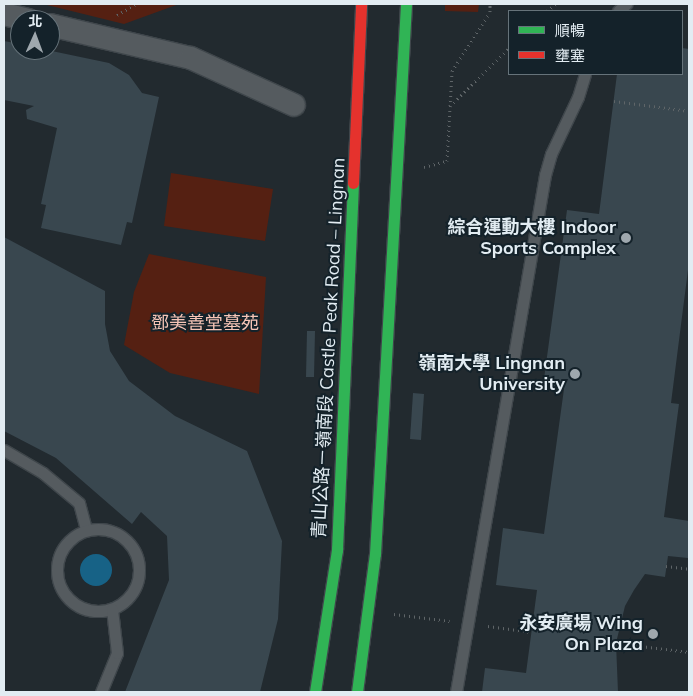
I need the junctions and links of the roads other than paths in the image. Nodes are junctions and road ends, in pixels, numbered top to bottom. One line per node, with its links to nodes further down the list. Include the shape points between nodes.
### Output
1 (361, 4): 10 (main road, 青山公路－嶺南段 Castle Peak Road – Lingnan, via 337,550)
2 (406, 4): 11 (main road, via 375,554)
3 (60, 27): 5 (street, via 191,58)
4 (585, 75): 12 (lane, via 578,97 550,154 545,175)
5 (294, 105)
6 (4, 450): 7 (lane, via 43,473 79,503)
7 (86, 530): 8 (lane, via 114,531 126,539 139,564 134,591); 8 (lane, via 69,540 58,556 58,582 74,603 86,609)
8 (112, 608): 9 (lane, via 117,653)
9 (100, 692)
10 (315, 692)
11 (357, 692)
12 (456, 692)

